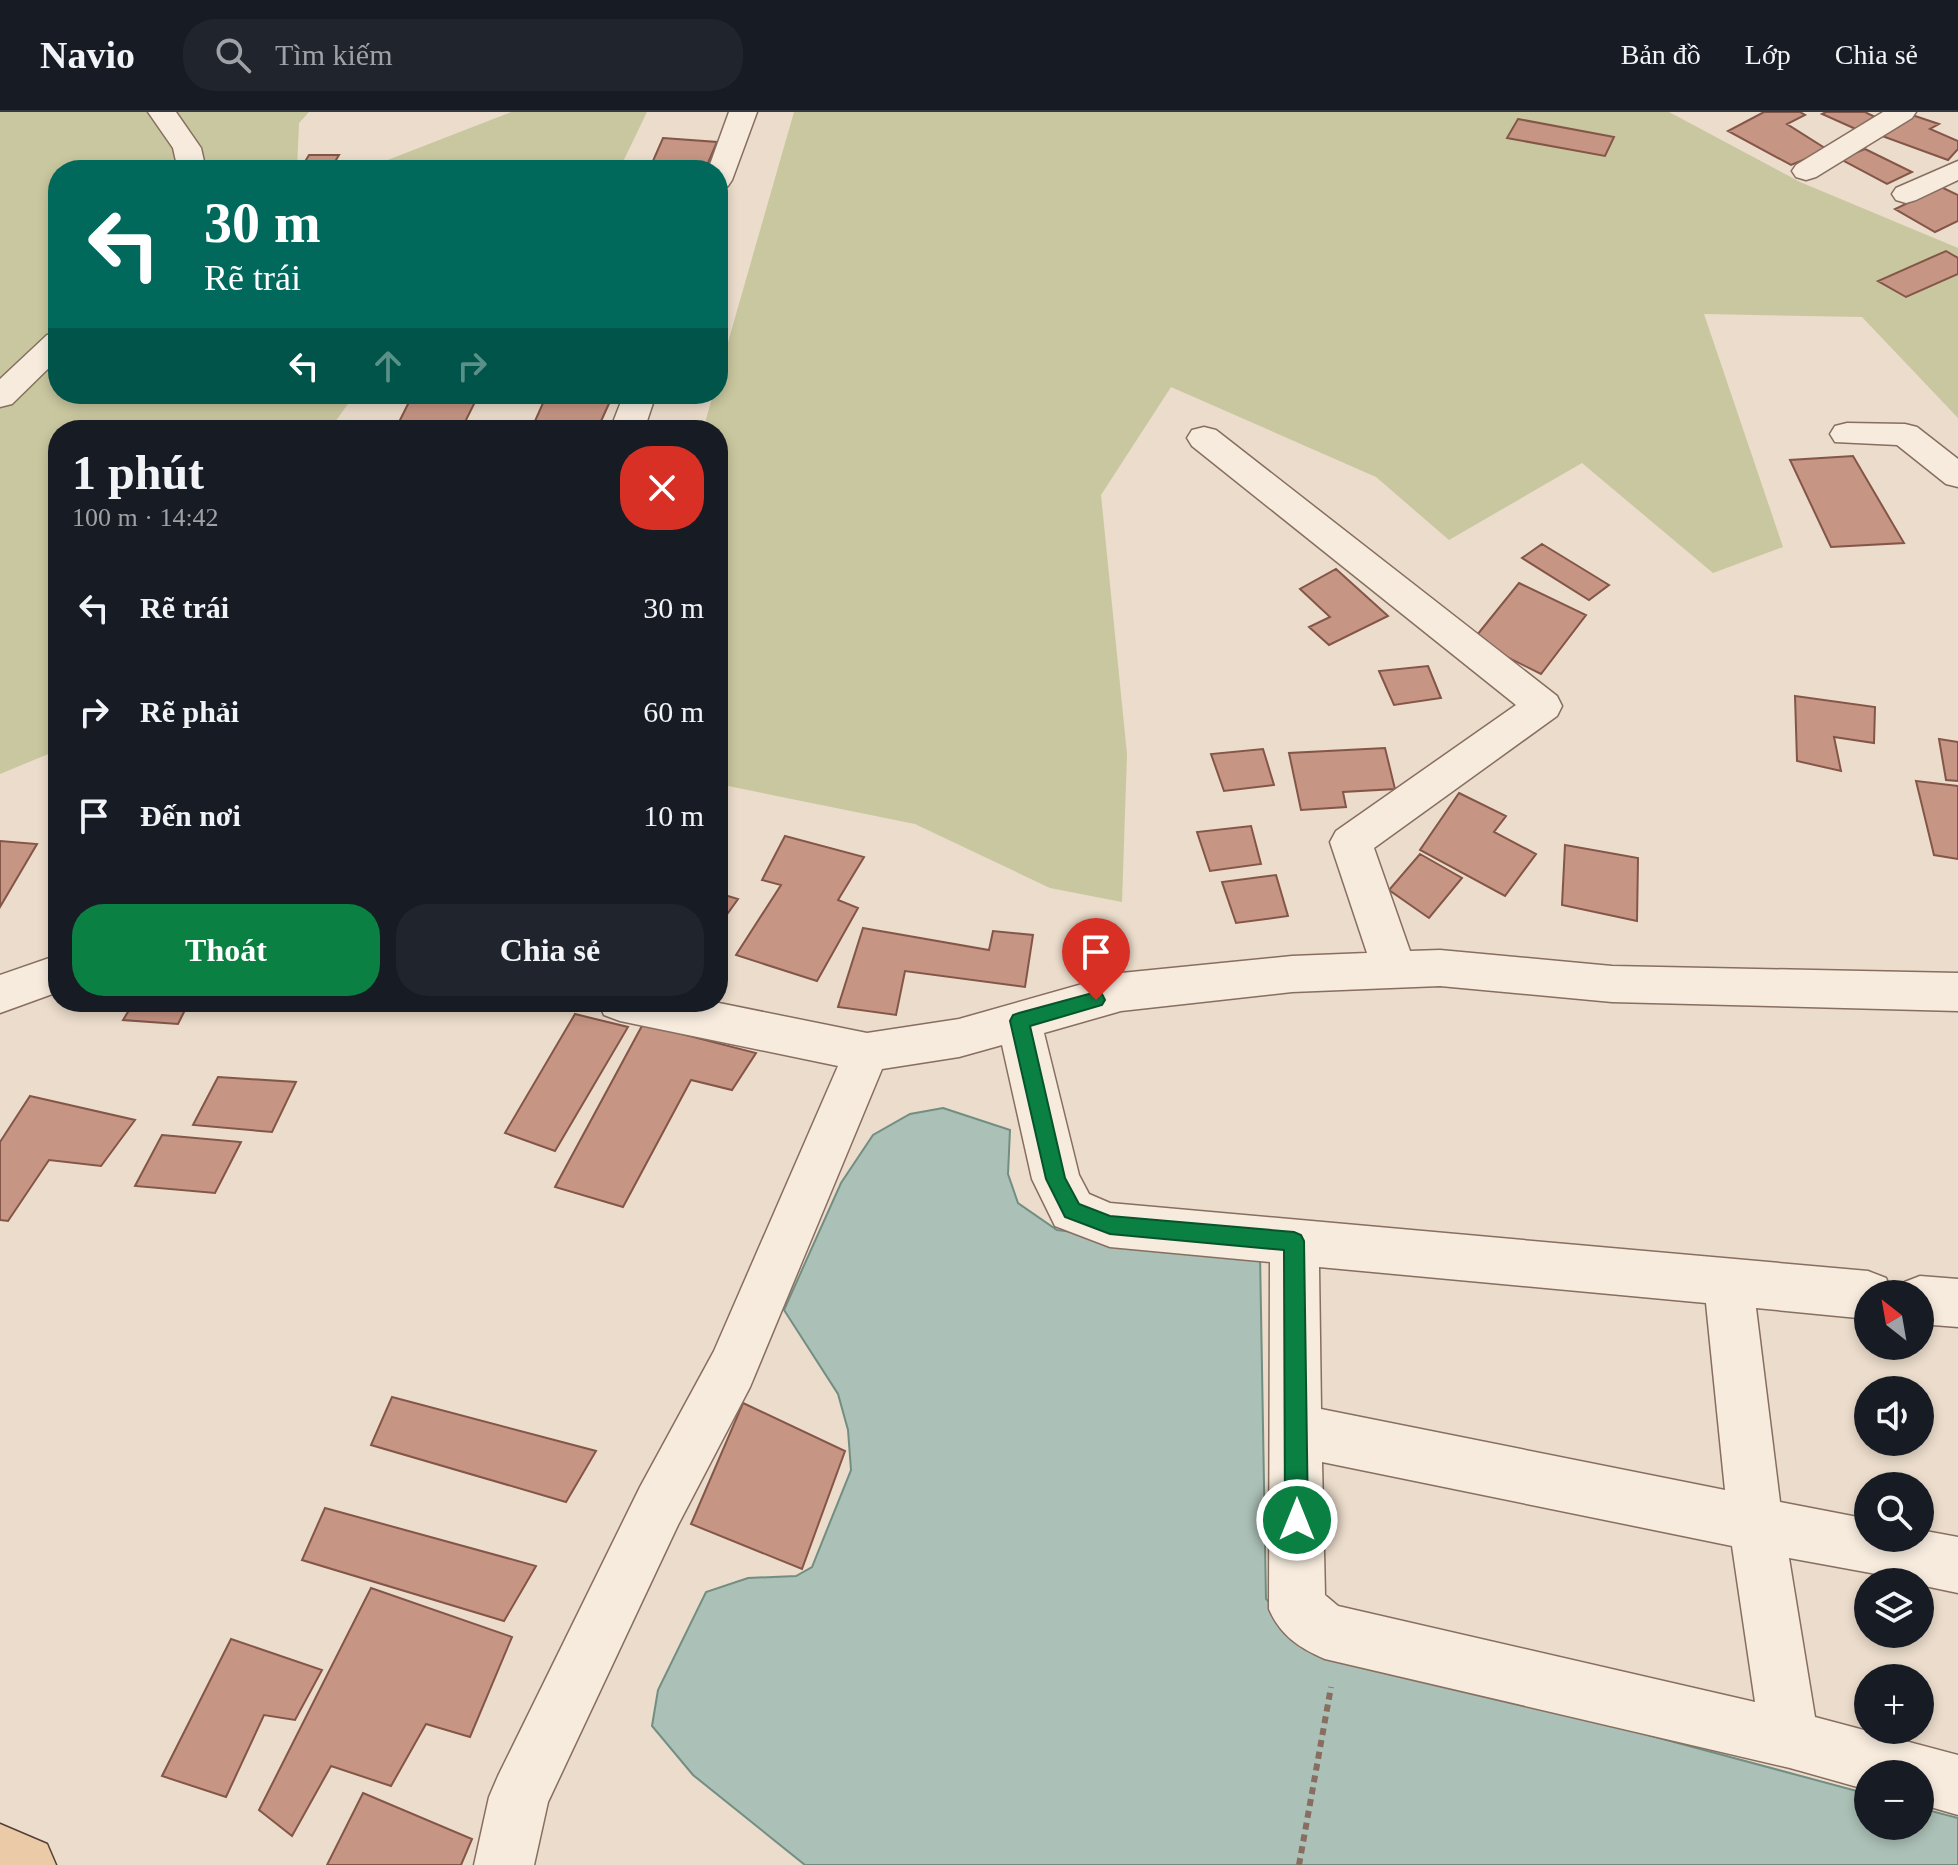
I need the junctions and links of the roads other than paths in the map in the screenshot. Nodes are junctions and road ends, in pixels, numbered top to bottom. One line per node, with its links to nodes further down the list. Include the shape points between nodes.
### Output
1 (162, 112): 4 (street)
2 (743, 112): 5 (street)
3 (1902, 112): 7 (street)
4 (190, 160)
5 (725, 160)
6 (1958, 169): 8 (street)
7 (1806, 171)
8 (1906, 194)
9 (48, 351): 10 (street)
10 (0, 397)
11 (1847, 434): 13 (street, via 1905,435)
12 (1204, 438): 14 (street, via 1543,706 1351,842)
13 (1958, 476)
14 (1395, 970): 16 (street, via 1440,968 1612,984); 19 (street, via 1292,974 1121,992)
15 (48, 977): 17 (street)
16 (1958, 992)
17 (0, 994)
18 (669, 1012): 20 (street)
19 (1019, 1021): 20 (street, via 959,1038); 21 (street, via 1056,1179 1072,1210 1110,1225)
20 (867, 1052): 35 (street, via 732,1369 659,1506 519,1797)
21 (1294, 1241): 22 (street); 26 (street)
22 (1728, 1281): 23 (street); 27 (street)
23 (1854, 1294)
24 (1934, 1301): 25 (street)
25 (1958, 1303)
26 (1296, 1430): 27 (street); 29 (street, via 1297,1609 1325,1631)
27 (1756, 1524): 28 (street); 29 (street)
28 (1958, 1565)
29 (1790, 1739): 30 (street)
30 (1867, 1760)
31 (1934, 1778): 32 (street)
32 (1958, 1785)
33 (0, 1854): 34 (main road)
34 (26, 1865)
35 (504, 1865)

